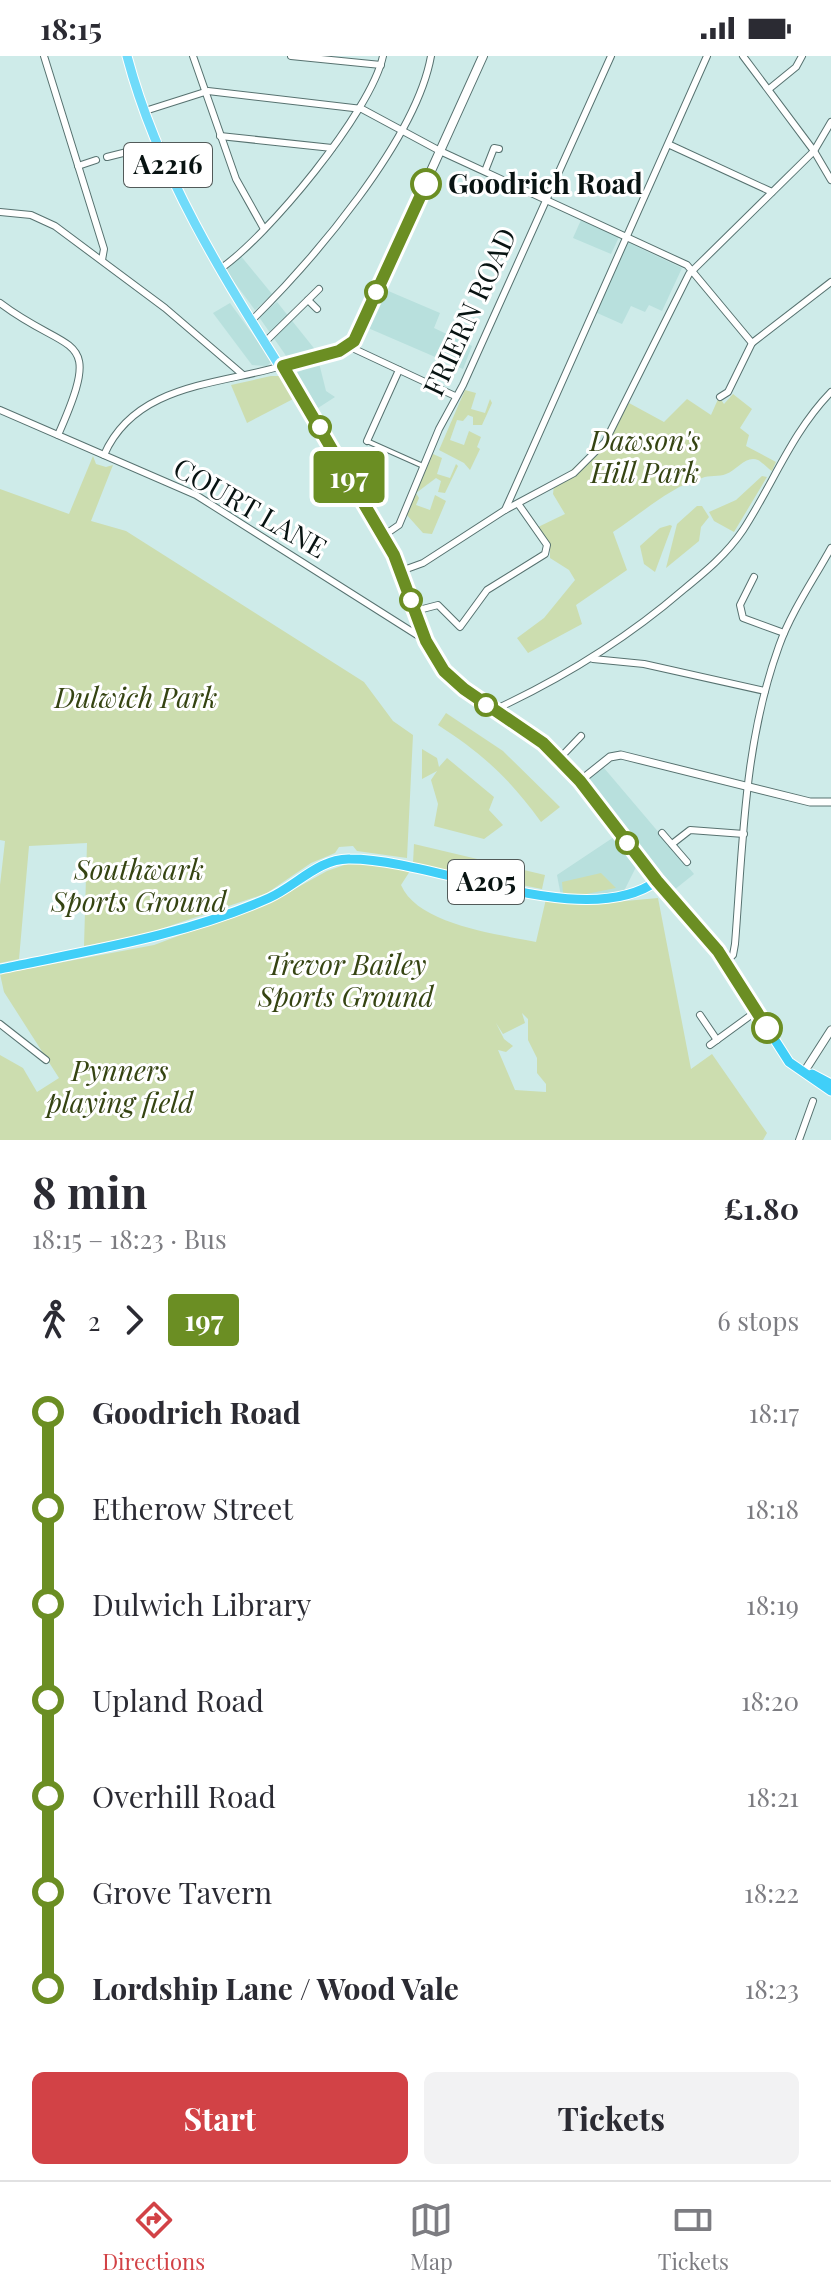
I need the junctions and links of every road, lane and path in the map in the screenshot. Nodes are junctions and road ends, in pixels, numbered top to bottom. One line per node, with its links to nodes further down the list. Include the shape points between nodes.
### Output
1 (44, 56): 28 (street)
2 (127, 56): 16 (main road, A2216)
3 (193, 56): 14 (street)
4 (291, 56): 12 (street)
5 (383, 56): 12 (street)
6 (431, 56): 18 (street)
7 (483, 56): 24 (main road)
8 (611, 56): 32 (street, FRIERN ROAD)
9 (707, 56): 21 (street)
10 (743, 56): 13 (street)
11 (802, 56): 13 (street)
12 (381, 65): 15 (street)
13 (769, 89): 25 (street)
14 (205, 92): 15 (street); 16 (street); 19 (street)
15 (362, 109): 18 (street); 22 (street)
16 (145, 111): 20 (main road, A2216)
17 (831, 122): 25 (street)
18 (402, 132): 24 (street); 44 (street, via 324,241)
19 (220, 136): 22 (street); 34 (street)
20 (159, 144): 26 (street); 38 (main road, A2216)
21 (670, 145): 31 (street); 35 (street)
22 (332, 148): 34 (street)
23 (499, 149): 29 (street, via 494,148)
24 (440, 151): 29 (street); 47 (main road)
25 (814, 151): 30 (street); 31 (street)
26 (107, 157)
27 (96, 160): 28 (street)
28 (78, 166): 36 (street, via 104,249)
29 (485, 171): 32 (street)
30 (831, 180)
31 (772, 192): 37 (street)
32 (546, 202): 35 (street); 52 (street, FRIERN ROAD)
33 (0, 212): 36 (street, via 44,220)
34 (264, 229): 38 (street)
35 (627, 239): 37 (street); 60 (street)
36 (102, 260): 50 (street)
37 (693, 269): 46 (street); 59 (street, via 605,442 574,473)
38 (219, 270): 44 (main road, A2216)
39 (831, 282): 46 (street)
40 (319, 289): 41 (street)
41 (308, 300): 43 (street); 45 (street)
42 (0, 303): 55 (street, via 64,340 79,359 79,387)
43 (317, 309)
44 (252, 320): 45 (main road, A2216)
45 (266, 341): 48 (main road, A2216)
46 (752, 343): 53 (street, via 728,392)
47 (348, 346): 48 (main road); 49 (street)
48 (283, 366): 50 (street); 61 (main road, A2216)
49 (399, 370): 52 (street); 56 (street)
50 (242, 374): 57 (street, via 190,386 155,402 121,425)
51 (831, 392): 68 (street, via 814,409 735,542 661,609)
52 (455, 396): 58 (street, FRIERN ROAD)
53 (720, 397)
54 (0, 410): 55 (street, COURT LANE)
55 (58, 435): 57 (street, COURT LANE)
56 (367, 441): 58 (street)
57 (104, 455): 67 (street, COURT LANE, via 196,495)
58 (423, 466): 61 (street, FRIERN ROAD, via 399,525)
59 (519, 505): 60 (street); 65 (street, via 547,545 545,554 487,590 460,627 438,605)
60 (505, 510): 63 (street, via 423,563)
61 (383, 536): 63 (main road, A2216)
62 (831, 548): 66 (street)
63 (401, 571): 65 (main road, A2216)
64 (754, 577): 66 (street, via 740,605 743,618)
65 (415, 611): 67 (main road, A2216)
66 (784, 633): 69 (street)
67 (426, 641): 70 (main road, A2216, via 455,683)
68 (593, 659): 69 (street, via 644,664); 70 (street)
69 (765, 691): 74 (street)
70 (494, 710): 72 (main road, A2216)
71 (581, 736): 72 (street)
72 (559, 759): 73 (main road, A2216)
73 (580, 781): 74 (street, via 610,757 621,755); 80 (main road, A2216)
74 (747, 787): 75 (street); 77 (street)
75 (831, 802)
76 (662, 833): 78 (street)
77 (744, 834): 78 (street, via 690,830); 81 (street, via 735,944)
78 (672, 844): 79 (street)
79 (687, 862)
80 (657, 881): 81 (highway); 82 (highway, A205, via 638,892 570,901 409,865 345,858 325,864 272,897 149,940)
81 (725, 963): 83 (highway)
82 (0, 969)
83 (760, 1012): 84 (street, via 713,1043); 88 (highway)
84 (700, 1015)
85 (0, 1024): 87 (street)
86 (831, 1030): 88 (street)
87 (46, 1060)
88 (801, 1068): 89 (highway); 90 (highway)
89 (831, 1084)
90 (831, 1091)
91 (813, 1101): 92 (street)
92 (799, 1140)

